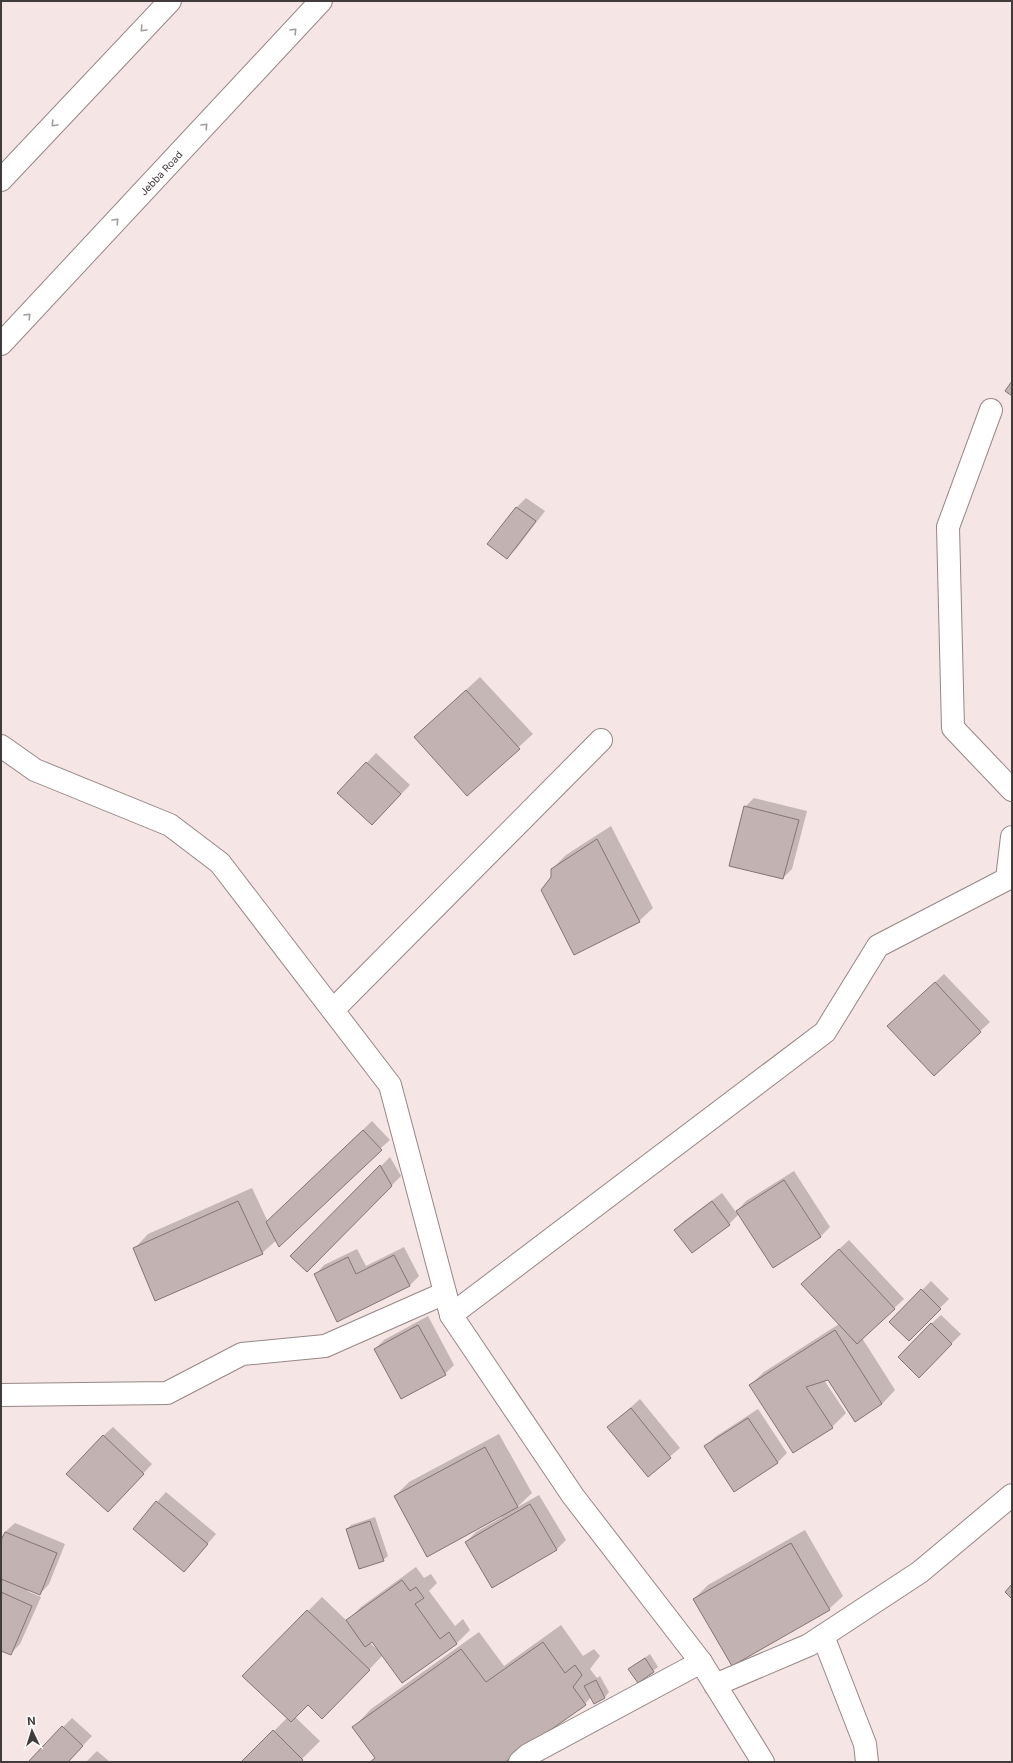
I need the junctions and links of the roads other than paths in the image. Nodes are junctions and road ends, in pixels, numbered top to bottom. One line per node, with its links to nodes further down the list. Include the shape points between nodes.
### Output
1 (170, 1): 3 (main road, one-way to 3)
2 (321, 1): 4 (main road, Jebba Road, one-way to 2)
3 (1, 180)
4 (1, 344)
5 (991, 410): 8 (main road, via 948,527 953,728)
6 (600, 740): 10 (main road)
7 (1, 746): 10 (main road, via 35,770 170,825 220,864)
8 (1009, 783)
9 (1012, 837): 12 (main road, via 1007,879 878,946 825,1032)
10 (333, 1010): 11 (main road, via 390,1085)
11 (445, 1293): 12 (main road); 13 (main road, via 325,1346 242,1354 167,1393)
12 (451, 1315): 16 (main road, via 573,1496)
13 (1, 1395)
14 (1012, 1495): 15 (main road, via 920,1572)
15 (823, 1636): 17 (main road, via 809,1645); 20 (main road, via 865,1744)
16 (701, 1662): 17 (main road); 18 (main road, via 528,1755)
17 (715, 1685): 19 (main road)
18 (520, 1762)
19 (763, 1762)
20 (867, 1762)

